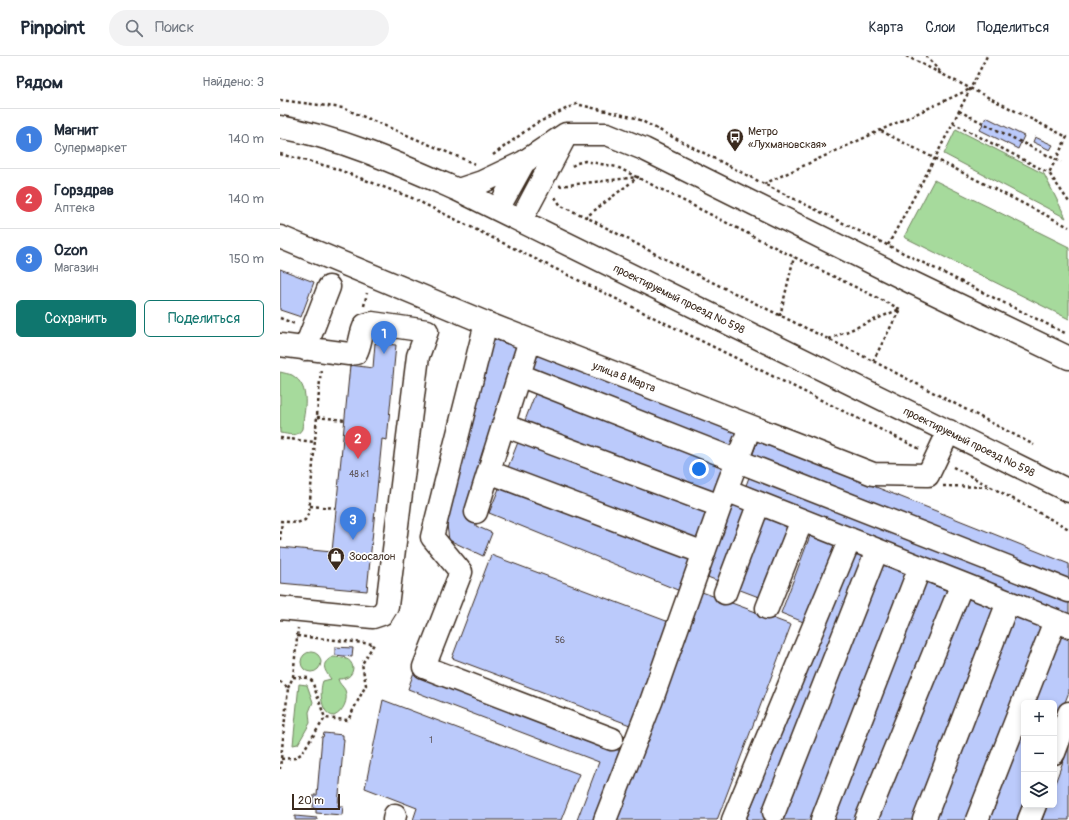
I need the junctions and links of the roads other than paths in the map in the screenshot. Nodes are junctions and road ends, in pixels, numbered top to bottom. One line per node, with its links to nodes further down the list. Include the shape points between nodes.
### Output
1 (280, 127): 4 (street, проектируемый проезд № 598, via 308,132 389,160)
2 (566, 134): 3 (street); 6 (street); 15 (street, via 607,134 644,148)
3 (524, 162): 4 (street, via 482,182); 5 (street)
4 (458, 190): 5 (street, проектируемый проезд № 598)
5 (498, 209): 6 (street, проектируемый проезд № 598)
6 (521, 220): 19 (street, проектируемый проезд № 598)
7 (280, 238): 9 (street, улица 8 Марта)
8 (329, 287): 14 (street)
9 (437, 303): 10 (street, улица 8 Марта); 11 (street)
10 (486, 323): 12 (street, улица 8 Марта); 39 (street, via 432,537 461,572 424,667)
11 (427, 331): 14 (street, via 372,322 365,325 356,353); 35 (street, via 418,356 387,606 382,614 373,617)
12 (530, 340): 16 (street); 18 (street, улица 8 Марта)
13 (280, 345): 14 (street)
14 (314, 350)
15 (1069, 358)
16 (519, 375): 17 (street); 20 (street)
17 (503, 425): 21 (street); 23 (street)
18 (750, 427): 19 (street, улица 8 Марта, via 873,474 928,475); 20 (street)
19 (950, 431): 22 (street, проектируемый проезд № 598)
20 (737, 461): 23 (street); 32 (street)
21 (489, 472): 25 (street); 29 (street)
22 (1069, 491)
23 (723, 498): 24 (street); 29 (street)
24 (759, 503): 26 (street); 33 (street)
25 (476, 512)
26 (802, 520): 27 (street); 36 (street)
27 (850, 539): 28 (street); 44 (street)
28 (877, 550): 30 (street); 42 (street)
29 (704, 553): 43 (street, via 651,702)
30 (920, 567): 31 (street); 45 (street)
31 (962, 584): 34 (street); 46 (street)
32 (1069, 591)
33 (725, 593)
34 (1008, 602): 37 (street); 47 (street)
35 (280, 608)
36 (767, 608)
37 (1062, 623): 48 (street)
38 (1069, 713): 40 (street)
39 (612, 739)
40 (1057, 745)
41 (1033, 808): 49 (street)
42 (774, 812)
43 (605, 820)
44 (733, 820)
45 (822, 820)
46 (866, 820)
47 (924, 820)
48 (977, 820)
49 (1029, 820)

